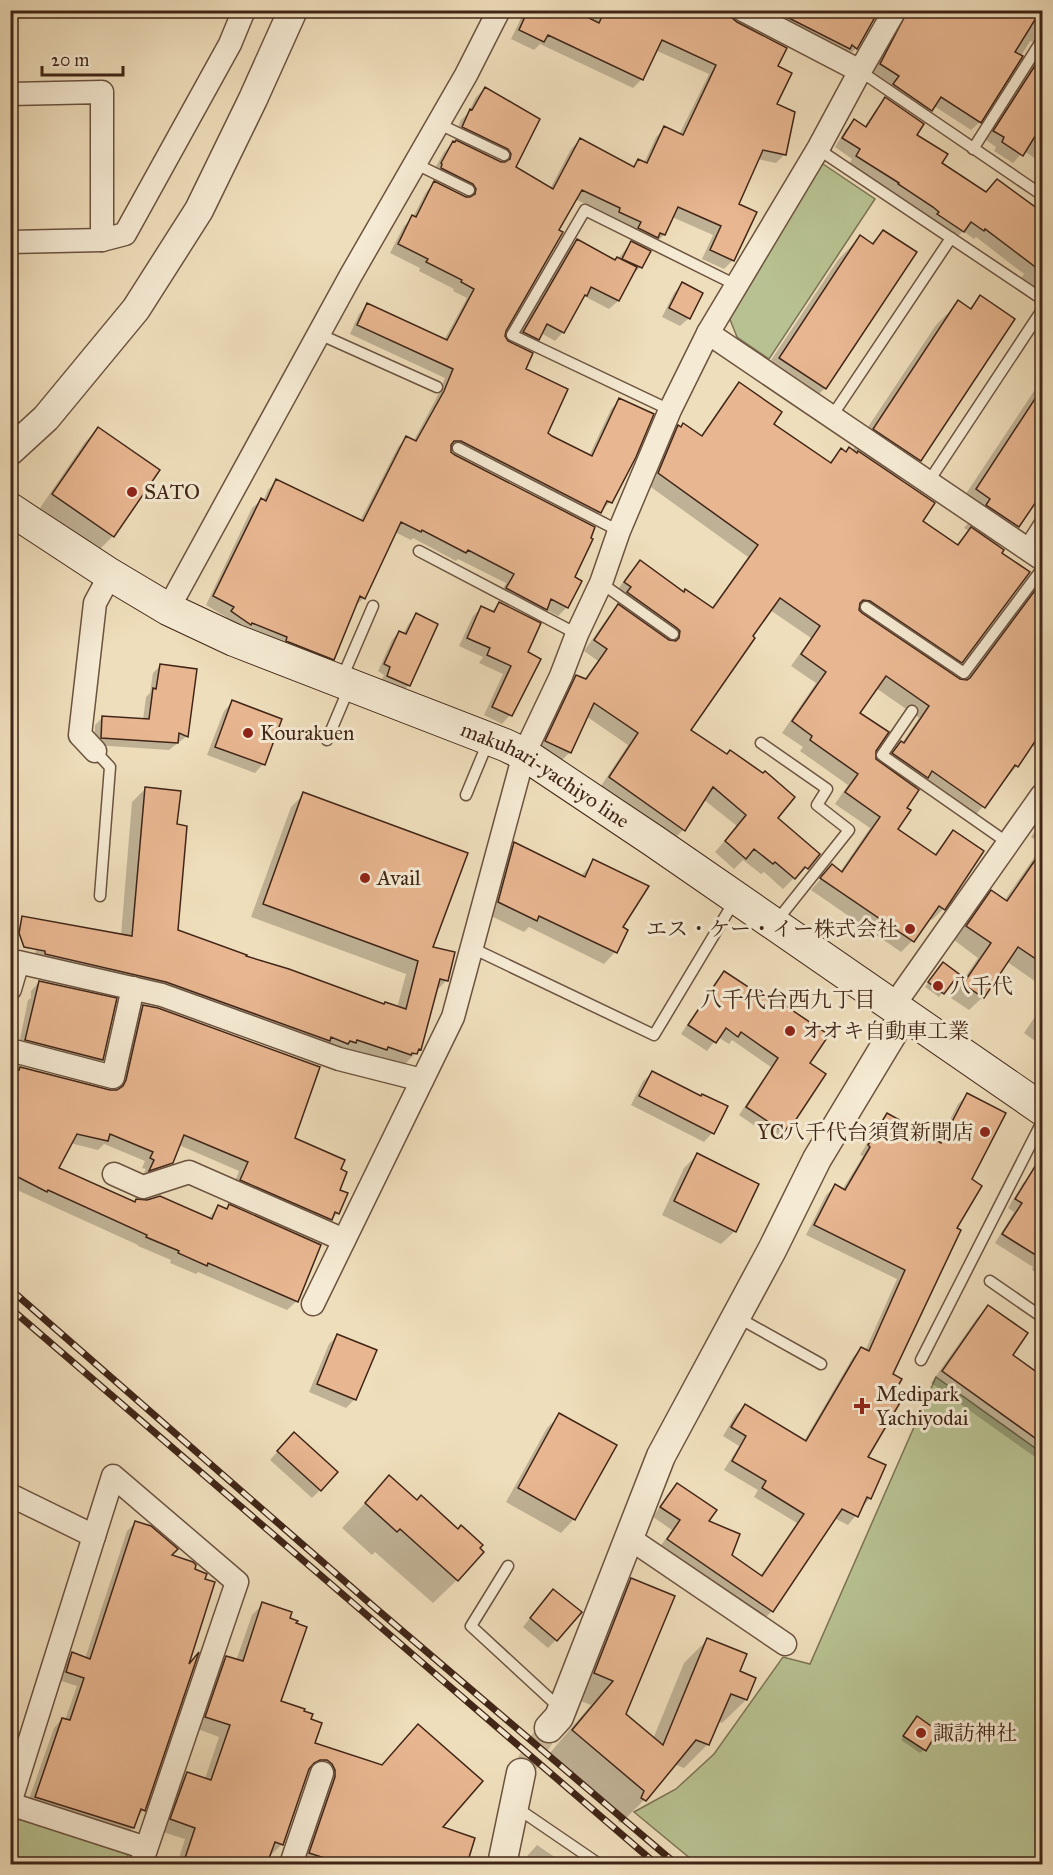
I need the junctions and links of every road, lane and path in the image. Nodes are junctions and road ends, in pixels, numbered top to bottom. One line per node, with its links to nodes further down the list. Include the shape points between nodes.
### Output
1 (244, 10): 17 (street, via 230,44 125,234)
2 (293, 10): 28 (street, via 199,210 136,309 46,418)
3 (499, 10): 9 (street)
4 (743, 10): 7 (street)
5 (895, 10): 7 (street)
6 (1042, 40): 11 (lane)
7 (860, 70): 10 (street); 11 (lane)
8 (10, 94): 17 (street, via 102,92)
9 (439, 124): 12 (lane); 13 (street)
10 (818, 149): 16 (lane); 19 (street)
11 (974, 149): 15 (lane)
12 (504, 155)
13 (416, 164): 14 (lane); 23 (street)
14 (470, 190)
15 (1042, 195)
16 (951, 238): 20 (lane); 26 (lane)
17 (102, 240): 18 (street)
18 (10, 242)
19 (736, 285): 22 (street); 25 (lane, via 585,210 512,335)
20 (1042, 299)
21 (1042, 310): 29 (lane)
22 (708, 333): 25 (street); 26 (street)
23 (319, 334): 24 (lane); 40 (street)
24 (437, 387)
25 (670, 410): 32 (street)
26 (832, 416): 29 (street)
27 (458, 448): 32 (lane)
28 (10, 450)
29 (929, 481): 34 (street)
30 (10, 509): 36 (main road, makuhari-yachiyo line)
31 (1042, 519): 34 (lane)
32 (619, 531): 37 (street)
33 (420, 551): 41 (lane)
34 (1034, 552)
35 (1042, 569): 39 (lane, via 964,674)
36 (110, 574): 40 (main road, makuhari-yachiyo line); 48 (street, via 95,603 80,735)
37 (600, 583): 41 (street); 42 (lane)
38 (373, 606): 43 (lane)
39 (866, 607)
40 (168, 609): 43 (main road, makuhari-yachiyo line, via 234,640)
41 (577, 634): 49 (street)
42 (672, 634)
43 (345, 683): 45 (main road, makuhari-yachiyo line); 46 (lane)
44 (912, 711): 52 (lane, via 882,755)
45 (489, 739): 49 (main road, makuhari-yachiyo line); 50 (lane)
46 (327, 740)
47 (760, 743): 55 (lane, via 827,789 817,805 849,830)
48 (95, 751): 53 (lane, via 110,767)
49 (524, 754): 54 (main road, makuhari-yachiyo line); 56 (street)
50 (466, 795)
51 (1042, 795): 52 (street)
52 (1008, 843): 59 (street)
53 (100, 896)
54 (737, 897): 55 (main road, makuhari-yachiyo line); 56 (lane, via 654,1035)
55 (774, 923): 59 (main road, makuhari-yachiyo line)
56 (472, 948): 61 (street, via 453,1017)
57 (134, 988): 58 (street, via 18,962); 60 (street, via 113,1077); 61 (street, via 339,1059)
58 (10, 989)
59 (899, 1009): 62 (main road, makuhari-yachiyo line); 68 (street)
60 (10, 1050)
61 (422, 1080): 65 (street)
62 (1042, 1109)
63 (1042, 1122): 70 (lane)
64 (114, 1174): 65 (street, via 143,1187 189,1172)
65 (344, 1240): 67 (street)
66 (990, 1281): 69 (lane)
67 (313, 1304)
68 (737, 1317): 71 (lane); 74 (street, via 661,1456)
69 (1042, 1317)
70 (921, 1360)
71 (821, 1364)
72 (10, 1495): 73 (street)
73 (94, 1536): 80 (street); 82 (street, via 113,1476 237,1582)
74 (629, 1538): 76 (street); 77 (street)
75 (508, 1566): 77 (lane, via 471,1626)
76 (785, 1644)
77 (555, 1719)
78 (322, 1773): 83 (street)
79 (521, 1773): 81 (street)
80 (10, 1804): 82 (street)
81 (514, 1806): 84 (street); 85 (lane)
82 (144, 1856)
83 (291, 1864)
84 (502, 1864)
85 (599, 1864)

